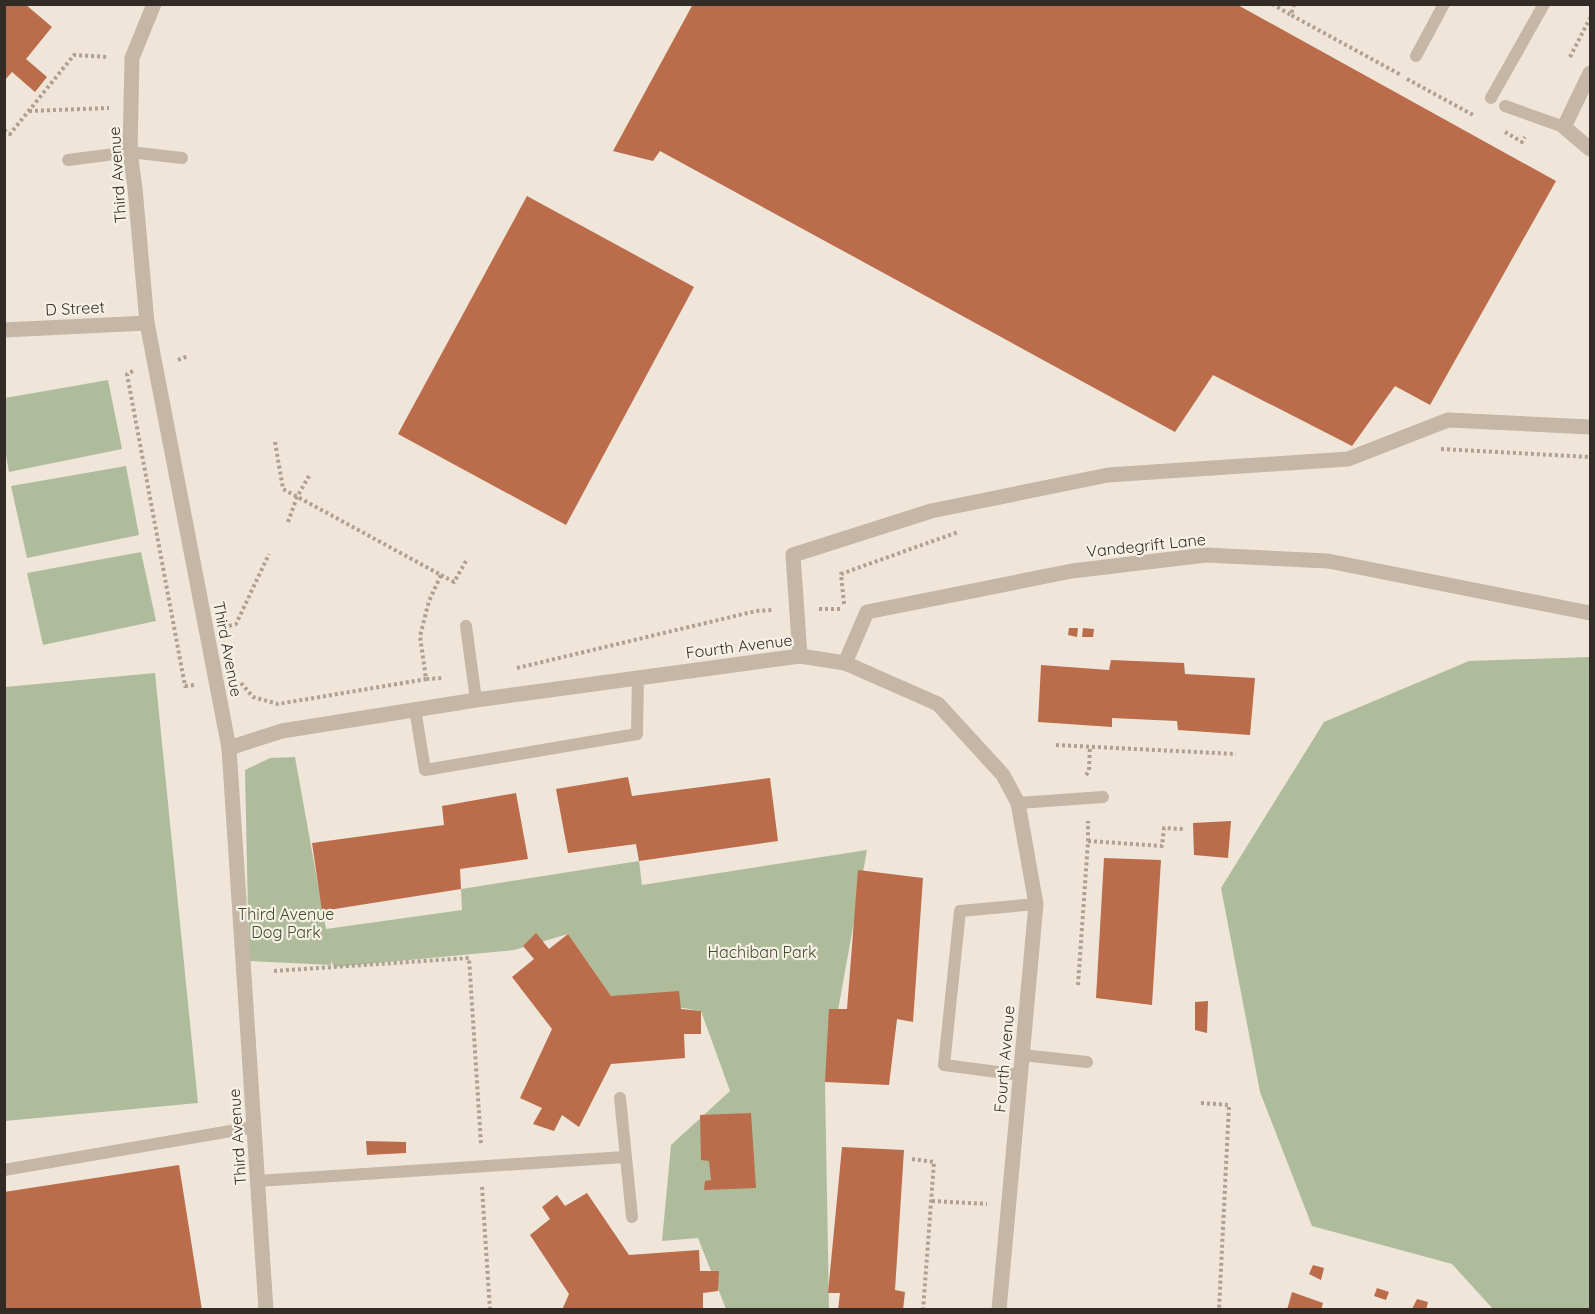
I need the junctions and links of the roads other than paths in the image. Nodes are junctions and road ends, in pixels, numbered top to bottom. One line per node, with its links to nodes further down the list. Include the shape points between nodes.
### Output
1 (154, 4): 10 (street, Third Avenue, via 132,58)
2 (1444, 4): 4 (lane)
3 (1544, 4): 6 (lane)
4 (1416, 56)
5 (1590, 73): 8 (street)
6 (1491, 98)
7 (1505, 106): 8 (lane)
8 (1564, 127): 9 (street)
9 (1590, 149)
10 (130, 152): 11 (lane); 12 (lane); 13 (street, Third Avenue)
11 (182, 158)
12 (68, 160)
13 (147, 323): 14 (street, D Street); 23 (street, Third Avenue)
14 (4, 330)
15 (1590, 427): 18 (street, via 1448,420 1348,459 1108,475 931,511 793,555)
16 (1590, 613): 19 (street, Vandegrift Lane, via 1328,561 1206,555 1072,571 867,612)
17 (466, 626): 21 (lane)
18 (800, 656): 19 (street, Fourth Avenue); 20 (street, Fourth Avenue)
19 (845, 663): 25 (street, Fourth Avenue, via 938,704 1002,775)
20 (638, 677): 21 (street, Fourth Avenue); 22 (lane, via 637,734 425,770)
21 (476, 700): 22 (street, Fourth Avenue)
22 (415, 709): 23 (street, Fourth Avenue, via 282,730)
23 (229, 748): 31 (street, Third Avenue)
24 (1103, 797): 25 (lane)
25 (1018, 802): 26 (street, Fourth Avenue)
26 (1036, 904): 27 (street, Fourth Avenue); 29 (lane, via 960,911 944,1065)
27 (1022, 1055): 28 (lane); 29 (street, Fourth Avenue)
28 (1087, 1062)
29 (1021, 1075): 37 (street, Fourth Avenue)
30 (620, 1098): 32 (lane)
31 (254, 1127): 33 (lane); 34 (street, Third Avenue)
32 (625, 1157): 34 (lane); 35 (lane)
33 (4, 1170)
34 (257, 1181): 36 (street, Third Avenue)
35 (632, 1217)
36 (266, 1310)
37 (999, 1310)

